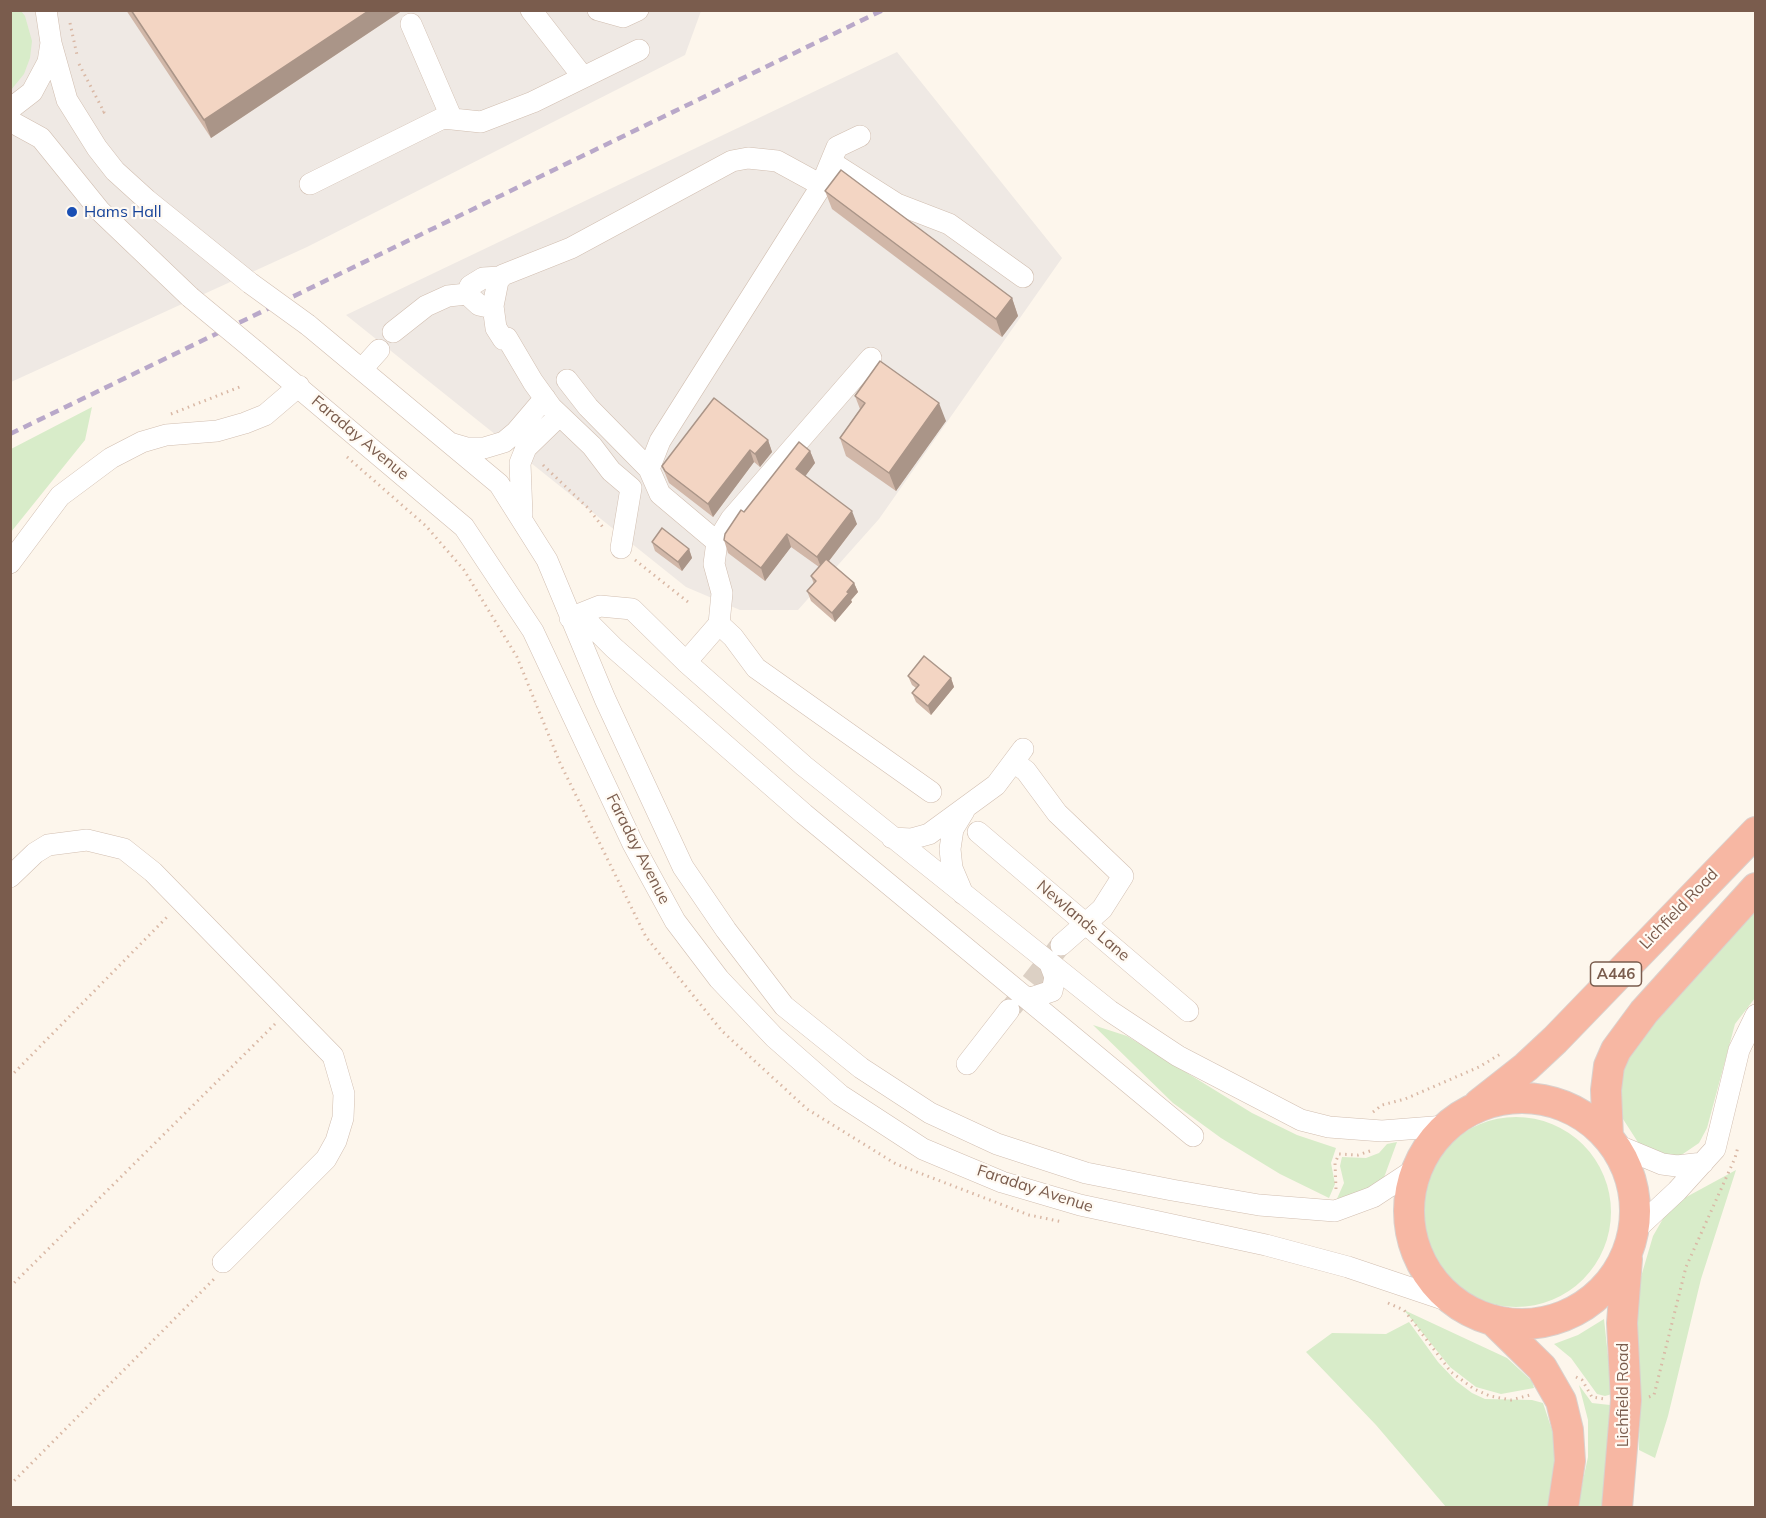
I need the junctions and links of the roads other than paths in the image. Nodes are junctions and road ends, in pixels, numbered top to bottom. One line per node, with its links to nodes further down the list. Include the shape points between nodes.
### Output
1 (46, 10): 6 (street, Faraday Avenue)
2 (598, 10): 3 (street, via 623,18)
3 (638, 10)
4 (538, 13): 8 (street)
5 (411, 24): 10 (street)
6 (51, 43): 9 (street, via 42,78 26,98); 23 (street, Faraday Avenue, bridge, via 66,99 115,171)
7 (639, 50): 8 (street)
8 (583, 77): 10 (street, via 481,122)
9 (10, 109)
10 (452, 119): 14 (street, via 443,118)
11 (10, 121): 25 (street, Faraday Avenue, bridge, via 20,123 41,138 99,211 190,297)
12 (860, 136): 13 (street, via 837,147)
13 (831, 162): 15 (street); 17 (street, via 897,204 955,227)
14 (310, 184)
15 (821, 185): 16 (street, via 777,161 732,161 571,248); 29 (street, via 660,441)
16 (501, 277): 18 (street, via 483,278 470,286); 19 (street)
17 (1023, 277)
18 (467, 294): 19 (street, via 472,301); 20 (street, via 448,296 426,306)
19 (493, 309): 26 (street, via 496,328 503,339 507,338)
20 (393, 332)
21 (379, 350): 23 (street)
22 (871, 358): 31 (street, via 731,519)
23 (362, 369): 28 (street, Faraday Avenue)
24 (567, 380): 29 (street, via 588,407)
25 (299, 386): 33 (street, via 265,415 245,423 217,431 166,435 131,447 60,496); 59 (street, Faraday Avenue, via 464,527 533,631 633,844 675,921 720,979 774,1037 840,1095 923,1149 1002,1182 1080,1205 1266,1245 1348,1267)
26 (545, 398): 27 (street); 28 (street, via 504,442 484,448)
27 (559, 416): 30 (street, via 526,448 520,463); 32 (street, via 631,488)
28 (450, 443): 30 (street, Faraday Avenue, via 499,484)
29 (649, 468): 31 (street, via 660,494)
30 (522, 519): 34 (street, Faraday Avenue)
31 (717, 542): 35 (street, via 714,564 722,592)
32 (621, 548)
33 (10, 563)
34 (575, 616): 36 (street, via 600,606 632,609); 47 (street, Faraday Avenue); 56 (street, Faraday Avenue, via 683,867 784,1006 861,1068 930,1113 997,1144 1086,1173 1259,1205 1330,1211 1373,1197)
35 (718, 624): 36 (street); 37 (street, via 756,668 934,794)
36 (686, 662): 40 (street)
37 (963, 808): 40 (street, via 929,834 912,839); 43 (street, via 953,829 950,849 952,868); 44 (street, via 996,785 1018,755 1057,813 1123,876 1102,909)
38 (978, 832): 44 (street, Newlands Lane)
39 (1755, 832): 51 (highway, Lichfield Road / A446, via 1555,1040)
40 (892, 838): 43 (street)
41 (10, 877): 58 (street, via 48,845 69,840 103,842 124,849 139,859 333,1056 344,1095 336,1141 326,1159)
42 (1755, 888): 54 (highway, A446, via 1644,1012 1616,1050 1606,1090)
43 (964, 897): 46 (street)
44 (1088, 919): 45 (street); 48 (street, Newlands Lane)
45 (1060, 945)
46 (1050, 964): 47 (street, via 1055,976 1052,991); 52 (street, via 1110,1011 1178,1056 1301,1120 1329,1128 1373,1130)
47 (1017, 1003): 50 (street); 53 (street, Faraday Avenue)
48 (1188, 1011)
49 (1755, 1015): 55 (street, via 1731,1077 1715,1149)
50 (968, 1064)
51 (1472, 1110): 52 (highway); 54 (highway, via 1493,1102 1537,1100 1577,1113)
52 (1446, 1126): 56 (highway)
53 (1193, 1136)
54 (1611, 1141): 55 (street, via 1662,1164); 57 (highway, Lichfield Road, via 1629,1174 1635,1204)
55 (1703, 1163): 57 (street)
56 (1417, 1168): 59 (highway, via 1411,1189 1411,1231 1417,1254 1430,1277)
57 (1631, 1239): 60 (highway, via 1625,1258 1607,1286 1570,1314 1546,1322 1517,1324); 62 (highway, Lichfield Road, via 1622,1323 1626,1400)
58 (223, 1262)
59 (1458, 1304): 60 (highway)
60 (1492, 1320): 61 (highway, via 1542,1368 1560,1401 1568,1430 1570,1461)
61 (1563, 1508)
62 (1617, 1508)

